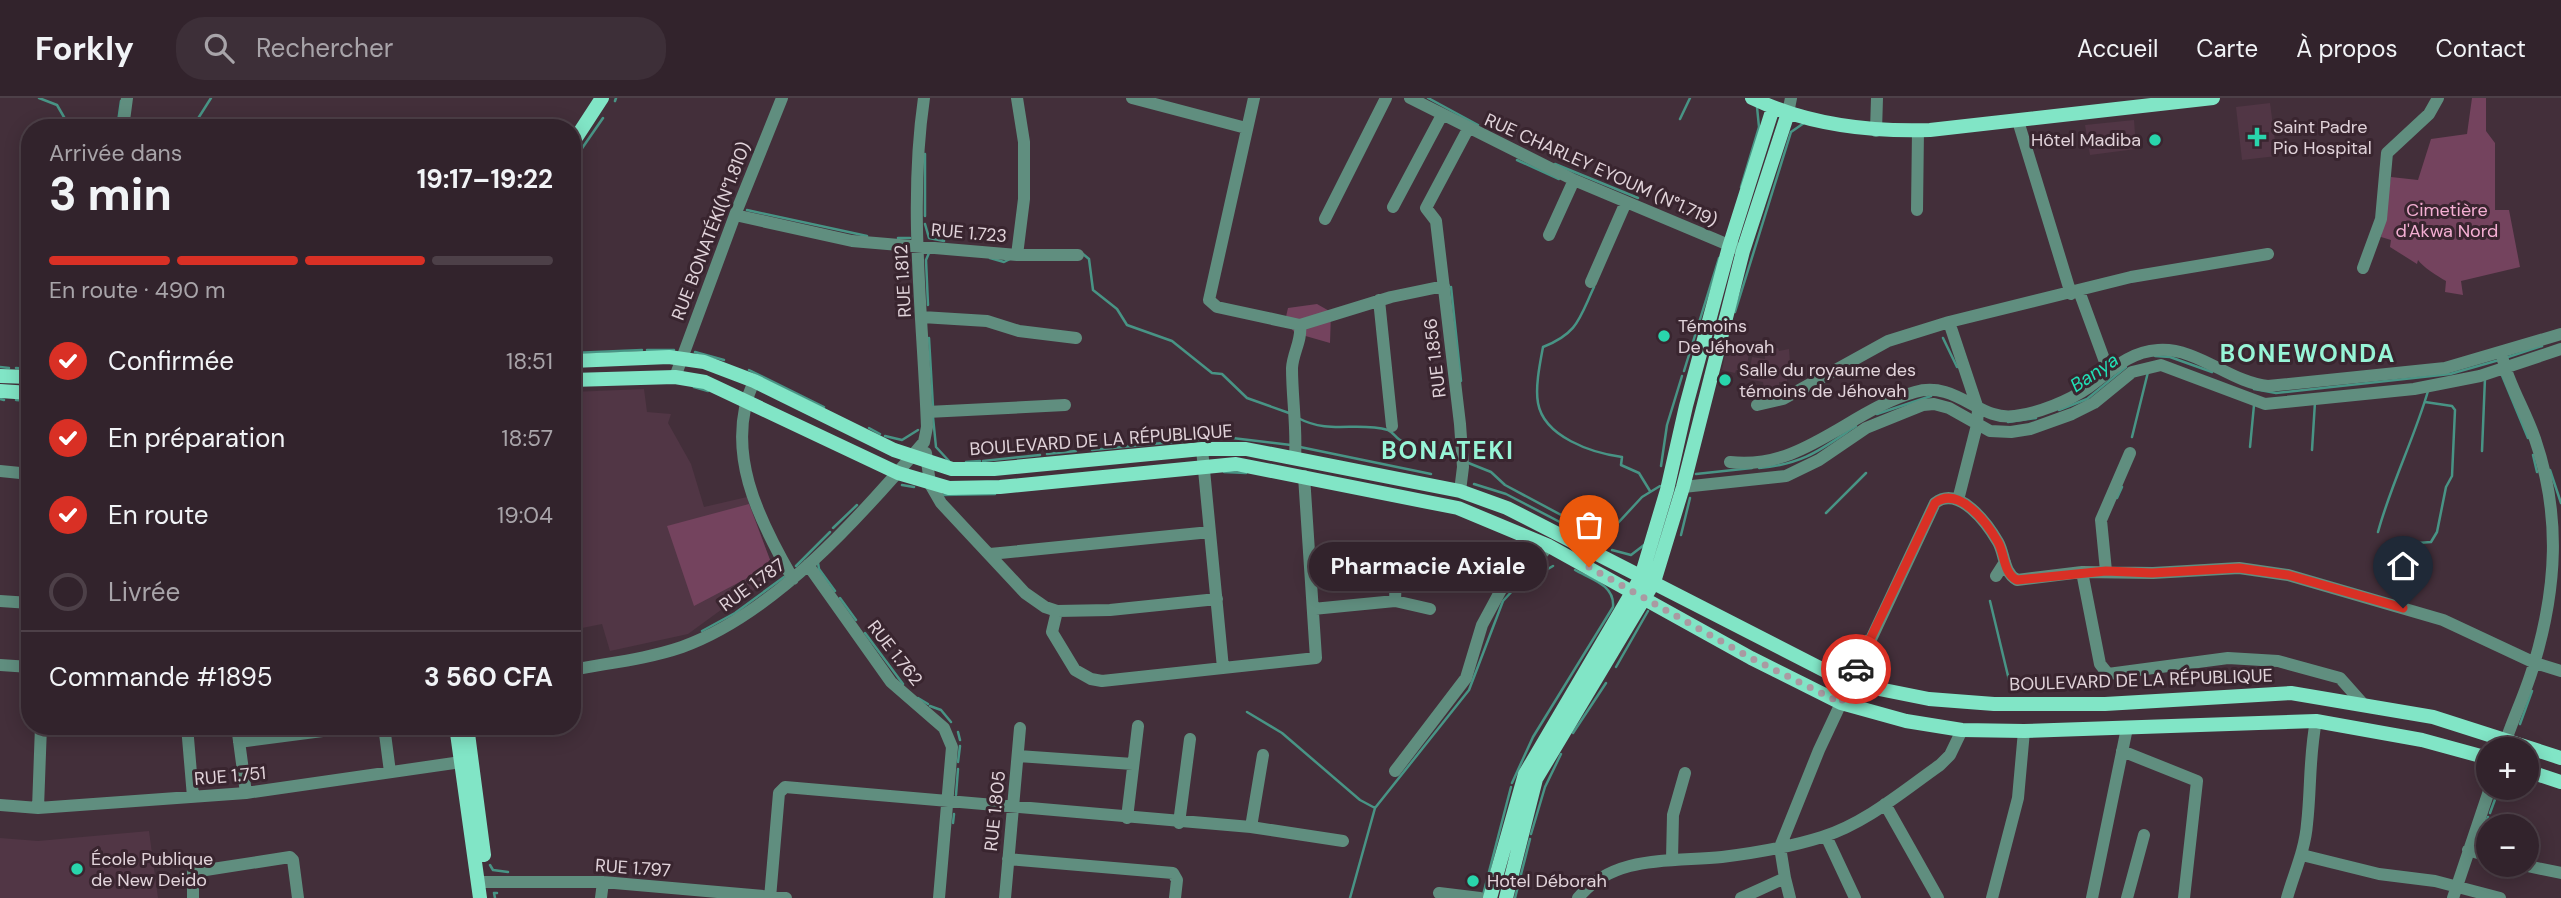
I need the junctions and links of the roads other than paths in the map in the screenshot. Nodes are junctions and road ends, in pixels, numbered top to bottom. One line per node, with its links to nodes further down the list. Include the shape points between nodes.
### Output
1 (127, 98): 18 (street)
2 (602, 98): 22 (main road)
3 (782, 98): 29 (street, RUE BONATÉKI(N°1.810))
4 (924, 98): 32 (street, RUE 1.812, via 918,157)
5 (1017, 98): 35 (street, via 1024,142 1024,199)
6 (1132, 98): 20 (street)
7 (1254, 98): 20 (street)
8 (1386, 98): 30 (street)
9 (1410, 98): 17 (street, RUE CHARLEY EYOUM (N°1.719))
10 (1752, 98): 16 (main road)
11 (1791, 98): 16 (street)
12 (1877, 98): 24 (street)
13 (2213, 98): 15 (main road)
14 (2438, 98): 37 (street, via 2429,114 2387,153 2381,219)
15 (2140, 102): 19 (main road)
16 (1780, 111): 24 (main road); 33 (main road)
17 (1442, 115): 21 (street, RUE CHARLEY EYOUM (N°1.719)); 27 (street)
18 (124, 119)
19 (2018, 121): 23 (main road); 40 (street)
20 (1246, 128): 44 (street, via 1209,300 1217,307)
21 (1468, 129): 25 (street, RUE CHARLEY EYOUM (N°1.719)); 39 (street, RUE 1.856, via 1426,208 1436,222)
22 (581, 130)
23 (1918, 130): 24 (main road); 28 (street)
24 (1876, 131)
25 (1574, 180): 26 (street, RUE CHARLEY EYOUM (N°1.719)); 31 (street)
26 (1626, 202): 33 (street, RUE CHARLEY EYOUM (N°1.719)); 38 (street)
27 (1393, 207)
28 (1917, 210)
29 (735, 215): 32 (street, RUE 1.723, via 852,241); 48 (street, RUE BONATÉKI(N°1.810))
30 (1325, 219)
31 (1549, 235)
32 (918, 246): 35 (street, RUE 1.723); 42 (street, RUE 1.812)
33 (1736, 249): 80 (main road); 87 (main road)
34 (2268, 254): 40 (street, via 2177,268)
35 (1017, 255): 36 (street, RUE 1.723)
36 (1078, 255)
37 (2363, 268)
38 (1591, 282)
39 (1444, 286): 41 (street); 81 (street, RUE 1.856, via 1463,467)
40 (2075, 293): 43 (street); 51 (street)
41 (1380, 300): 44 (street); 65 (street)
42 (922, 317): 46 (street, via 987,321 1019,331); 62 (street, RUE 1.812)
43 (1949, 321): 61 (street, via 1888,341 1783,400); 63 (street)
44 (1300, 325): 69 (street, via 1292,368)
45 (2561, 334): 49 (street)
46 (1076, 338)
47 (2561, 349): 49 (street)
48 (680, 358): 50 (main road, BOULEVARD DE LA RÉPUBLIQUE); 54 (street, RUE BONATÉKI(N°1.810)); 56 (main road, BOULEVARD DE LA RÉPUBLIQUE)
49 (2502, 359): 51 (street, via 2268,386 2158,349 2132,356); 63 (street, via 2480,376 2414,389 2266,404 2161,365 2132,372 2094,402 2056,421 2011,432 1990,431); 106 (street, via 2536,439 2553,514 2551,589)
50 (581, 361)
51 (2108, 370): 63 (street, via 2068,399 2013,417)
52 (0, 376): 53 (main road)
53 (21, 377)
54 (675, 377): 55 (main road, BOULEVARD DE LA RÉPUBLIQUE); 59 (main road, BOULEVARD DE LA RÉPUBLIQUE, via 705,382)
55 (581, 380)
56 (754, 381): 59 (street); 64 (main road, BOULEVARD DE LA RÉPUBLIQUE)
57 (0, 391): 58 (main road)
58 (21, 392)
59 (745, 400): 66 (main road, BOULEVARD DE LA RÉPUBLIQUE); 95 (street, via 740,423 745,471 766,530)
60 (1065, 405): 62 (street)
61 (1757, 405)
62 (927, 412): 67 (street, RUE 1.812)
63 (1977, 415): 72 (street, via 1947,391 1916,391 1868,410 1796,454 1763,463); 80 (street, via 1923,405 1866,428 1786,476); 82 (street)
64 (840, 425): 66 (main road); 71 (main road, BOULEVARD DE LA RÉPUBLIQUE)
65 (1392, 426)
66 (831, 441): 77 (main road, BOULEVARD DE LA RÉPUBLIQUE)
67 (924, 442): 71 (street); 73 (street, RUE 1.812)
68 (1202, 449): 69 (main road, BOULEVARD DE LA RÉPUBLIQUE); 73 (main road, BOULEVARD DE LA RÉPUBLIQUE, via 971,470); 74 (street)
69 (1296, 450): 81 (main road, BOULEVARD DE LA RÉPUBLIQUE)
70 (2130, 453): 91 (street, via 2101,520)
71 (911, 457): 73 (main road, BOULEVARD DE LA RÉPUBLIQUE); 77 (street, RUE 1.787)
72 (1730, 462)
73 (928, 463): 79 (street, RUE 1.812)
74 (1204, 466): 78 (main road, BOULEVARD DE LA RÉPUBLIQUE, via 1236,464); 79 (main road, BOULEVARD DE LA RÉPUBLIQUE, via 1000,487); 83 (street)
75 (0, 471): 76 (street)
76 (21, 473)
77 (898, 473): 79 (main road, BOULEVARD DE LA RÉPUBLIQUE); 90 (street, RUE 1.787)
78 (1304, 476): 84 (main road, BOULEVARD DE LA RÉPUBLIQUE, via 1458,508); 102 (street)
79 (930, 484): 86 (street, via 945,508)
80 (1683, 487): 96 (main road)
81 (1461, 491): 89 (main road, BOULEVARD DE LA RÉPUBLIQUE, via 1507,508)
82 (1958, 500): 88 (street, via 1983,521 1999,543); 112 (street, via 1935,503)
83 (1210, 532): 86 (street); 98 (street)
84 (1549, 545): 94 (main road, BOULEVARD DE LA RÉPUBLIQUE); 140 (street, via 1520,577 1502,588 1482,625 1466,678)
85 (1403, 546): 100 (street)
86 (990, 554): 104 (street, via 1025,593)
87 (1647, 556): 89 (main road); 96 (main road)
88 (2005, 562): 92 (street, via 2009,575 2017,580); 93 (street)
89 (1616, 564): 96 (main road, BOULEVARD DE LA RÉPUBLIQUE)
90 (808, 565): 95 (street, RUE 1.787); 147 (street, RUE 1.762, via 891,682 948,733 952,747)
91 (2106, 571): 92 (street); 106 (street, via 2239,568 2288,575 2443,620)
92 (2082, 572): 114 (street, via 2100,664 2108,674 2228,658 2278,661 2340,678)
93 (1996, 576)
94 (1609, 578): 97 (main road, BOULEVARD DE LA RÉPUBLIQUE); 105 (main road)
95 (793, 579): 109 (street, RUE 1.787, via 708,636 663,652)
96 (1648, 580): 97 (main road); 112 (main road, BOULEVARD DE LA RÉPUBLIQUE)
97 (1640, 595): 105 (main road); 113 (main road, BOULEVARD DE LA RÉPUBLIQUE); 184 (main road, via 1536,779)
98 (1217, 599): 104 (street); 110 (street)
99 (0, 601): 101 (street)
100 (1395, 601): 102 (street); 103 (street)
101 (21, 602)
102 (1314, 608): 110 (street, via 1316,658)
103 (1430, 609)
104 (1057, 611): 110 (street, via 1052,632 1075,670 1091,679 1124,680)
105 (1620, 614): 183 (main road, via 1525,774)
106 (2535, 663): 111 (street); 129 (street)
107 (0, 666): 108 (street)
108 (21, 667)
109 (581, 668)
110 (1223, 668)
111 (2561, 671)
112 (1849, 683): 113 (street); 114 (main road, BOULEVARD DE LA RÉPUBLIQUE, via 1930,699 1994,704 2105,704 2291,693)
113 (1841, 703): 119 (main road, BOULEVARD DE LA RÉPUBLIQUE); 159 (street)
114 (2364, 705): 128 (main road, BOULEVARD DE LA RÉPUBLIQUE, via 2433,717)
115 (2316, 721): 118 (main road, BOULEVARD DE LA RÉPUBLIQUE); 135 (main road, BOULEVARD DE LA RÉPUBLIQUE); 162 (street)
116 (1138, 726): 139 (street)
117 (1020, 728): 136 (street, RUE 1.805)
118 (2127, 728): 120 (main road, BOULEVARD DE LA RÉPUBLIQUE); 132 (street)
119 (1962, 730): 120 (main road, BOULEVARD DE LA RÉPUBLIQUE); 149 (street, via 1950,755)
120 (2024, 731): 190 (street, via 2018,798)
121 (41, 735): 152 (street)
122 (188, 735): 146 (street)
123 (238, 735): 131 (street)
124 (292, 735): 131 (street)
125 (385, 735): 141 (street)
126 (457, 735): 138 (main road)
127 (468, 735): 168 (main road)
128 (2484, 737)
129 (2507, 737)
130 (1190, 739): 154 (street)
131 (239, 742): 145 (street)
132 (2122, 751): 191 (street); 193 (street, via 2197,781)
133 (2539, 753): 137 (main road, BOULEVARD DE LA RÉPUBLIQUE)
134 (1263, 755): 155 (street)
135 (2476, 755)
136 (1018, 756): 139 (street); 151 (street, RUE 1.805)
137 (2561, 758)
138 (461, 762): 141 (street, RUE 1.751); 168 (main road)
139 (1133, 764): 153 (street)
140 (1395, 771)
141 (390, 772): 145 (street, RUE 1.751)
142 (1685, 773): 164 (street, via 1673,815)
143 (2539, 775): 144 (main road)
144 (2561, 782)
145 (246, 793): 146 (street, RUE 1.751)
146 (193, 797): 152 (street, RUE 1.751)
147 (947, 800): 151 (street); 172 (street, via 782,788); 179 (street, RUE 1.762)
148 (2486, 800): 160 (street)
149 (1885, 804): 157 (street); 189 (street)
150 (0, 805): 152 (street, RUE 1.751)
151 (1012, 807): 153 (street); 163 (street, RUE 1.805)
152 (38, 808)
153 (1127, 818): 154 (street)
154 (1179, 823): 155 (street)
155 (1251, 827): 158 (street)
156 (2144, 835): 192 (street)
157 (1826, 836): 159 (street); 188 (street)
158 (1343, 841)
159 (1780, 847): 164 (street); 167 (street)
160 (2468, 850): 161 (street); 170 (street)
161 (2476, 852)
162 (2302, 855): 170 (street); 194 (street)
163 (1008, 859): 180 (street, RUE 1.805); 181 (street, via 1173,873)
164 (1672, 859): 185 (street, via 1616,870)
165 (2539, 868): 166 (street)
166 (2561, 873)
167 (1785, 878): 186 (street); 187 (street)
168 (483, 882): 169 (street, RUE 1.797); 175 (main road); 176 (main road)
169 (603, 882): 172 (street, RUE 1.797); 177 (street)
170 (2454, 892): 195 (street)
171 (1439, 894): 182 (street)
172 (770, 897): 178 (street, RUE 1.797)
173 (193, 898): 174 (street, via 193,872 290,857)
174 (298, 898)
175 (480, 898)
176 (489, 898)
177 (601, 898)
178 (786, 898)
179 (939, 898)
180 (1005, 898)
181 (1175, 898)
182 (1480, 898)
183 (1490, 898)
184 (1506, 898)
185 (1578, 898)
186 (1741, 898)
187 (1790, 898)
188 (1855, 898)
189 (1938, 898)
190 (1992, 898)
191 (2093, 898)
192 (2127, 898)
193 (2184, 898)
194 (2287, 898)
195 (2500, 898)

